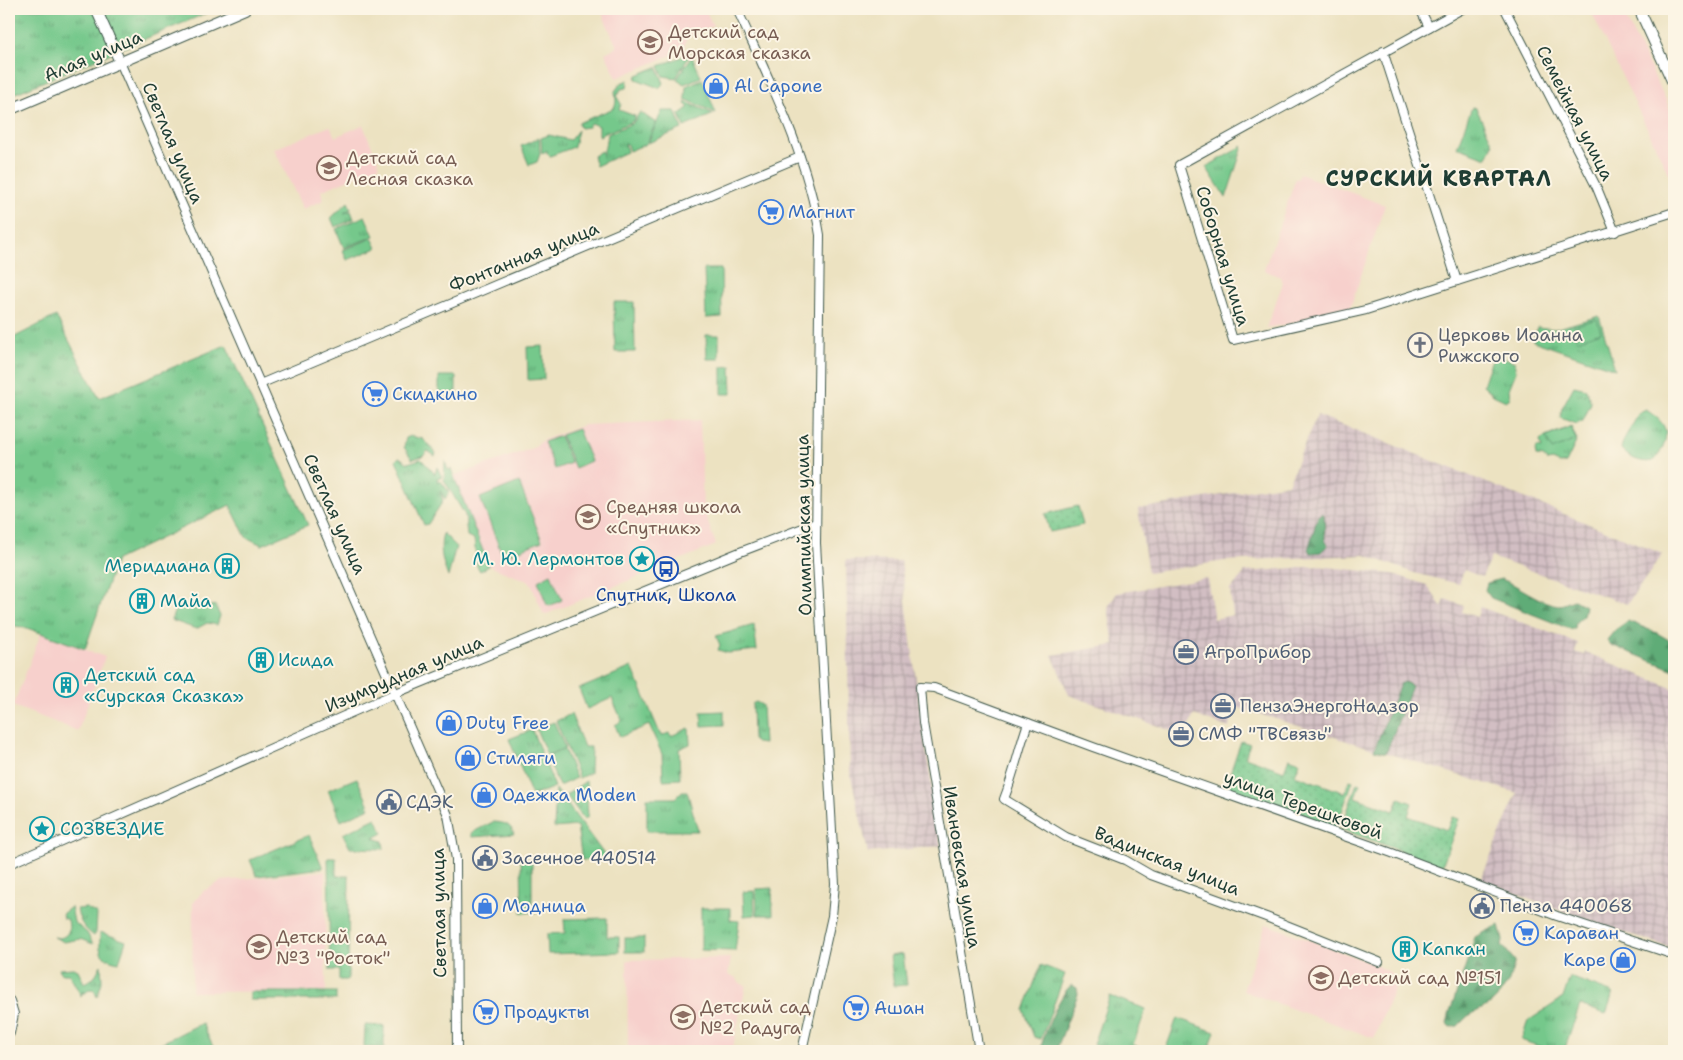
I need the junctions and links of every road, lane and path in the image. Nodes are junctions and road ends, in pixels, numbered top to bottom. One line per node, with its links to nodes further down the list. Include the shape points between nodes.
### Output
1 (96, 9): 10 (main road, Светлая улица)
2 (245, 9): 10 (main road, Алая улица)
3 (737, 9): 13 (street, Олимпийская улица, via 783,109)
4 (1420, 9): 8 (street)
5 (1462, 9): 8 (street, Соборная улица)
6 (1505, 9): 15 (street, Семейная улица, via 1581,157)
7 (1639, 9): 11 (main road)
8 (1429, 27): 9 (street, Соборная улица)
9 (1383, 51): 16 (street); 16 (street, Соборная улица, via 1179,165 1233,340 1366,310)
10 (120, 62): 12 (main road, Алая улица); 17 (street, Светлая улица)
11 (1674, 85)
12 (9, 110)
13 (800, 157): 17 (street, Фонтанная улица); 18 (street, Олимпийская улица, via 820,234)
14 (1674, 212): 15 (street, Соборная улица)
15 (1615, 232): 16 (street, Соборная улица)
16 (1457, 281)
17 (260, 384): 20 (street, Светлая улица)
18 (816, 523): 20 (street, Изумрудная улица); 28 (street, Олимпийская улица, via 835,884 832,916)
19 (920, 687): 21 (street, улица Терешковой, via 934,688); 29 (street, Ивановская улица, via 923,723)
20 (396, 693): 22 (street, Изумрудная улица); 27 (street, Светлая улица, via 448,815 455,842)
21 (1028, 723): 23 (street, улица Терешковой, via 1392,853 1557,916); 24 (street, Вадинская улица, via 1004,799 1066,837 1126,860 1152,875)
22 (9, 864)
23 (1674, 955)
24 (1379, 962)
25 (9, 1001): 26 (main road, via 13,1014)
26 (9, 1033)
27 (457, 1051)
28 (802, 1051)
29 (979, 1051)

